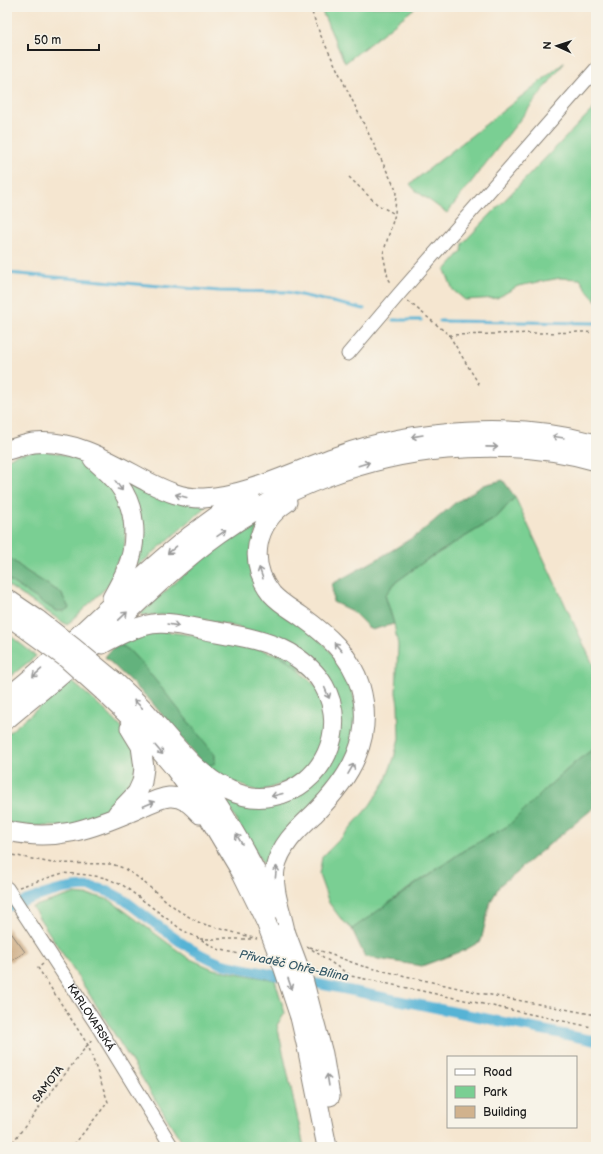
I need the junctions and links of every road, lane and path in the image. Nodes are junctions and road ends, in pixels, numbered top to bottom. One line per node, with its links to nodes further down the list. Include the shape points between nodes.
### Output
1 (310, 7): 4 (path, via 320,34 396,190)
2 (596, 69): 5 (street)
3 (349, 177): 4 (path, via 378,205)
4 (395, 214): 5 (path, via 383,254 388,278)
5 (399, 294): 7 (path); 8 (street)
6 (596, 333): 7 (path)
7 (449, 335): 9 (path)
8 (348, 354)
9 (480, 386)
10 (596, 444): 14 (highway, one-way to 14, via 522,432 487,431 424,435 357,449)
11 (82, 449): 12 (highway, via 51,442 32,443); 14 (highway, one-way to 11, via 218,497 187,498 169,492); 17 (highway, one-way to 17, via 119,485 128,502 134,524 134,539 127,570)
12 (7, 450)
13 (596, 461): 15 (highway, one-way to 13, via 396,456 457,448 520,448)
14 (287, 476): 17 (highway, one-way to 17, via 246,497 208,522 172,550)
15 (327, 476): 18 (highway, one-way to 15, via 183,562 220,534 257,510); 27 (highway, one-way to 15, via 275,869 285,844 333,795 345,779 361,745 364,728 360,686 343,653 332,640 273,594 261,575 258,562 257,551 261,531 271,515)
16 (7, 603): 19 (highway, bridge, via 65,657)
17 (107, 609): 20 (highway, one-way to 20)
18 (84, 653): 21 (highway); 22 (highway, one-way to 22, via 137,628 152,624 238,636 266,643 289,653 303,663 318,677 332,705 333,737 323,761 306,781 279,795 259,797 229,790 201,771)
19 (109, 686): 22 (highway, one-way to 19, via 145,711); 23 (highway, via 141,746 144,768 137,793); 25 (highway, one-way to 25, via 173,766)
20 (9, 696)
21 (7, 718)
22 (174, 744): 27 (highway, one-way to 22, via 252,862 215,800)
23 (113, 818): 24 (highway, via 98,825 54,836); 25 (highway, one-way to 25, via 163,798 174,797 191,804)
24 (13, 831)
25 (221, 836): 27 (highway, via 242,873)
26 (8, 889): 28 (path, via 63,873 106,878 124,886 182,930); 31 (street, KARLOVARSKÁ)
27 (279, 925): 36 (highway, bridge, via 302,979)
28 (200, 939): 29 (path); 32 (path, via 217,949)
29 (254, 939)
30 (307, 946): 35 (path, via 362,966 480,993)
31 (51, 956): 37 (street, KARLOVARSKÁ); 38 (path, via 38,968)
32 (266, 960)
33 (309, 970): 34 (path)
34 (351, 976)
35 (596, 1015)
36 (307, 1019): 42 (highway, via 312,1066); 43 (highway, one-way to 36, via 328,1078)
37 (100, 1030): 38 (path, SAMOTA); 41 (street, KARLOVARSKÁ)
38 (88, 1045): 39 (path, SAMOTA); 40 (path, via 108,1102)
39 (9, 1147)
40 (72, 1147)
41 (172, 1147)
42 (327, 1147)
43 (335, 1147)

